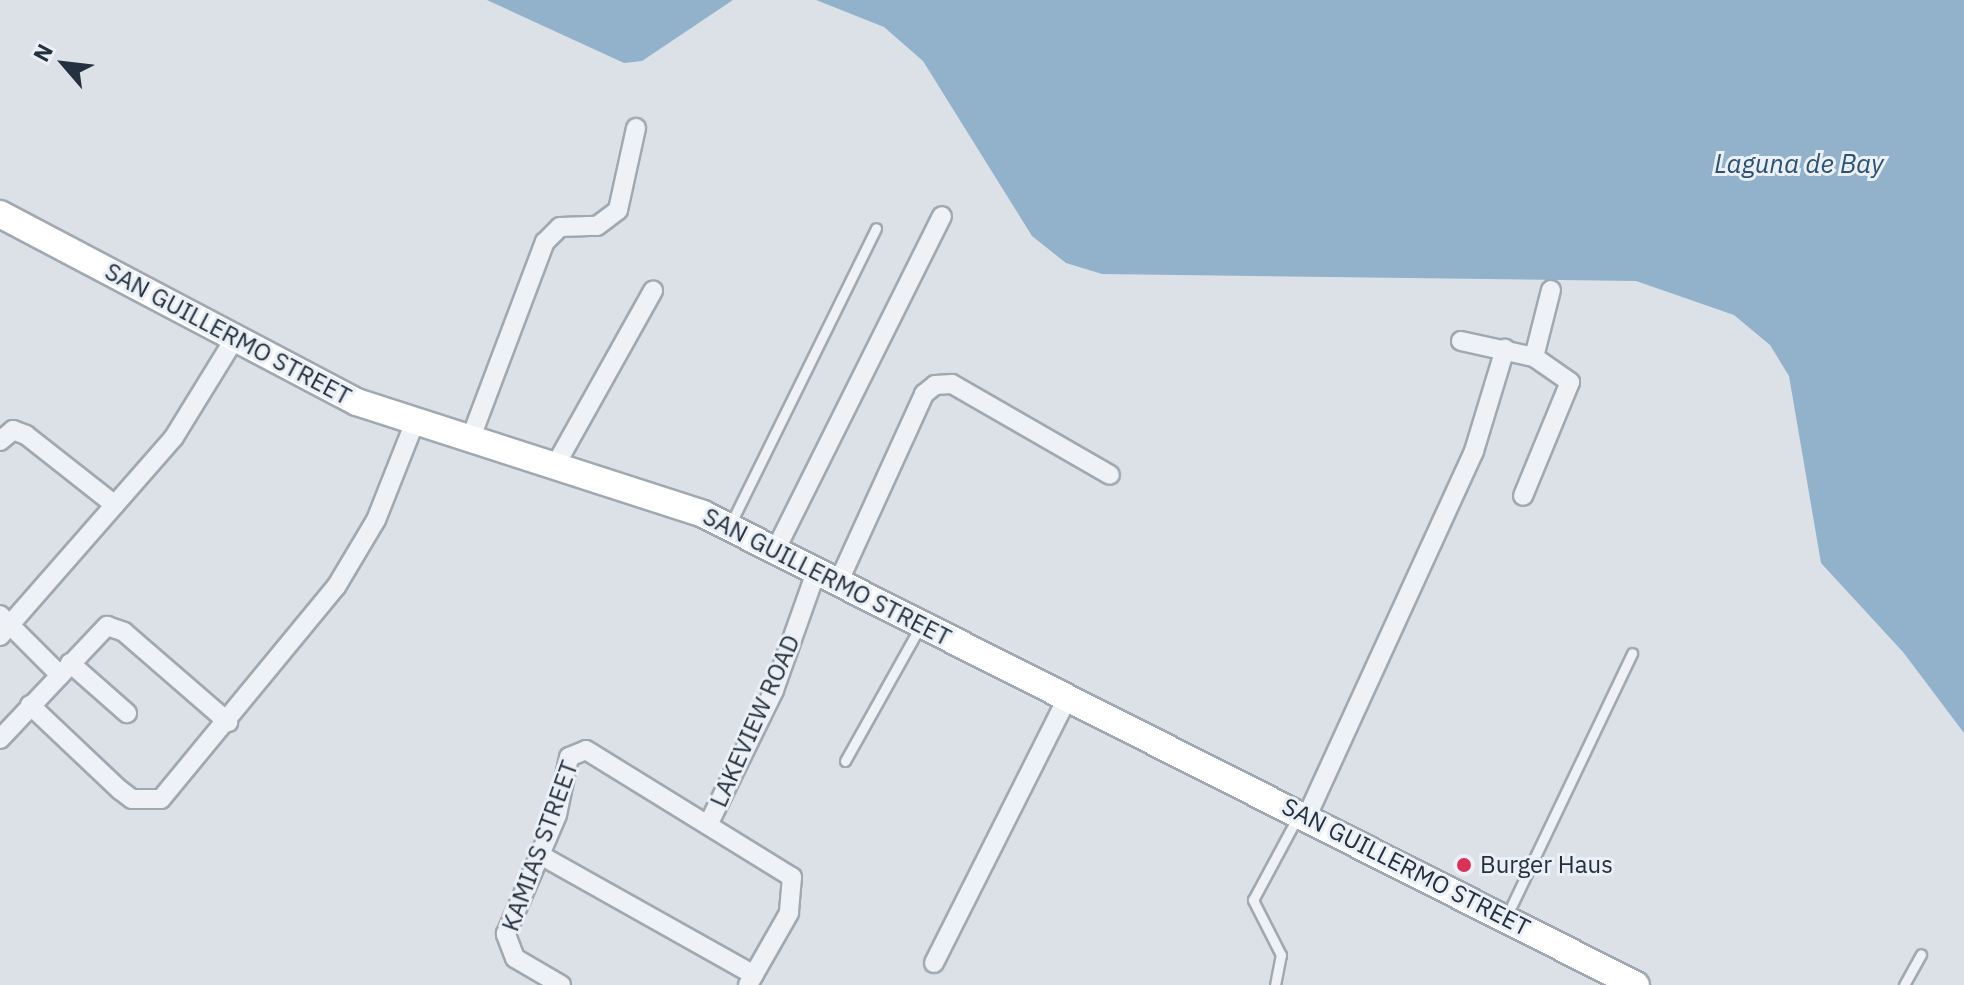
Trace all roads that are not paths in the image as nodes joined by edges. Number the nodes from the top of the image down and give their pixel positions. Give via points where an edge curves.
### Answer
1 (636, 128) dead end
2 (0, 214) edge
3 (942, 216) dead end
4 (876, 228) dead end
5 (1551, 290) dead end
6 (653, 291) dead end
7 (234, 340) junction
8 (1461, 341) dead end
9 (1505, 349) junction
10 (1534, 357) junction
11 (414, 424) junction
12 (470, 440) junction
13 (0, 441) edge
14 (555, 466) junction
15 (1110, 475) dead end
16 (1523, 496) dead end
17 (115, 505) junction
18 (729, 527) junction
19 (775, 551) junction
20 (827, 578) junction
21 (922, 624) junction
22 (3, 625) edge
23 (1632, 653) dead end
24 (65, 669) junction
25 (1068, 696) junction
26 (30, 705) junction
27 (127, 713) dead end
28 (228, 722) junction
29 (0, 739) edge
30 (845, 761) dead end
31 (1304, 814) junction
32 (708, 825) junction
33 (542, 856) junction
34 (1512, 905) dead end
35 (1921, 954) dead end
36 (934, 963) dead end
37 (751, 980) edge
38 (561, 985) edge
39 (1275, 985) edge
40 (1636, 985) edge
41 (1904, 985) edge

1 - 12 street via 618,210 597,226 560,227 545,242
2 - 7 main road, SAN GUILLERMO STREET
3 - 19 street
4 - 18 lane
5 - 10 street
6 - 14 street
7 - 11 main road, SAN GUILLERMO STREET
7 - 17 street via 174,437
8 - 9 street
9 - 10 street
9 - 31 street via 1463,477
10 - 16 street via 1570,382
11 - 12 main road, SAN GUILLERMO STREET
11 - 28 street via 359,552
12 - 14 main road, SAN GUILLERMO STREET
13 - 17 street via 13,430 26,435
14 - 18 main road, SAN GUILLERMO STREET
15 - 20 street, LAKEVIEW ROAD via 952,384 935,385 924,394
17 - 22 street
18 - 19 main road, SAN GUILLERMO STREET
19 - 20 main road, SAN GUILLERMO STREET
20 - 21 main road, SAN GUILLERMO STREET
20 - 32 street, LAKEVIEW ROAD
21 - 25 main road, SAN GUILLERMO STREET
21 - 30 lane
22 - 24 street
23 - 34 lane
24 - 26 street
24 - 27 street
24 - 28 street via 113,626
25 - 31 main road, SAN GUILLERMO STREET
25 - 36 street
26 - 28 street via 120,790 148,801 172,791
26 - 29 street
31 - 39 lane via 1253,900 1281,955
31 - 40 main road, SAN GUILLERMO STREET
32 - 33 street, KAMIAS STREET via 595,753 576,750
32 - 37 street via 782,867 795,887 789,913
33 - 37 street
33 - 38 street, KAMIAS STREET via 505,943 515,958
35 - 41 lane

